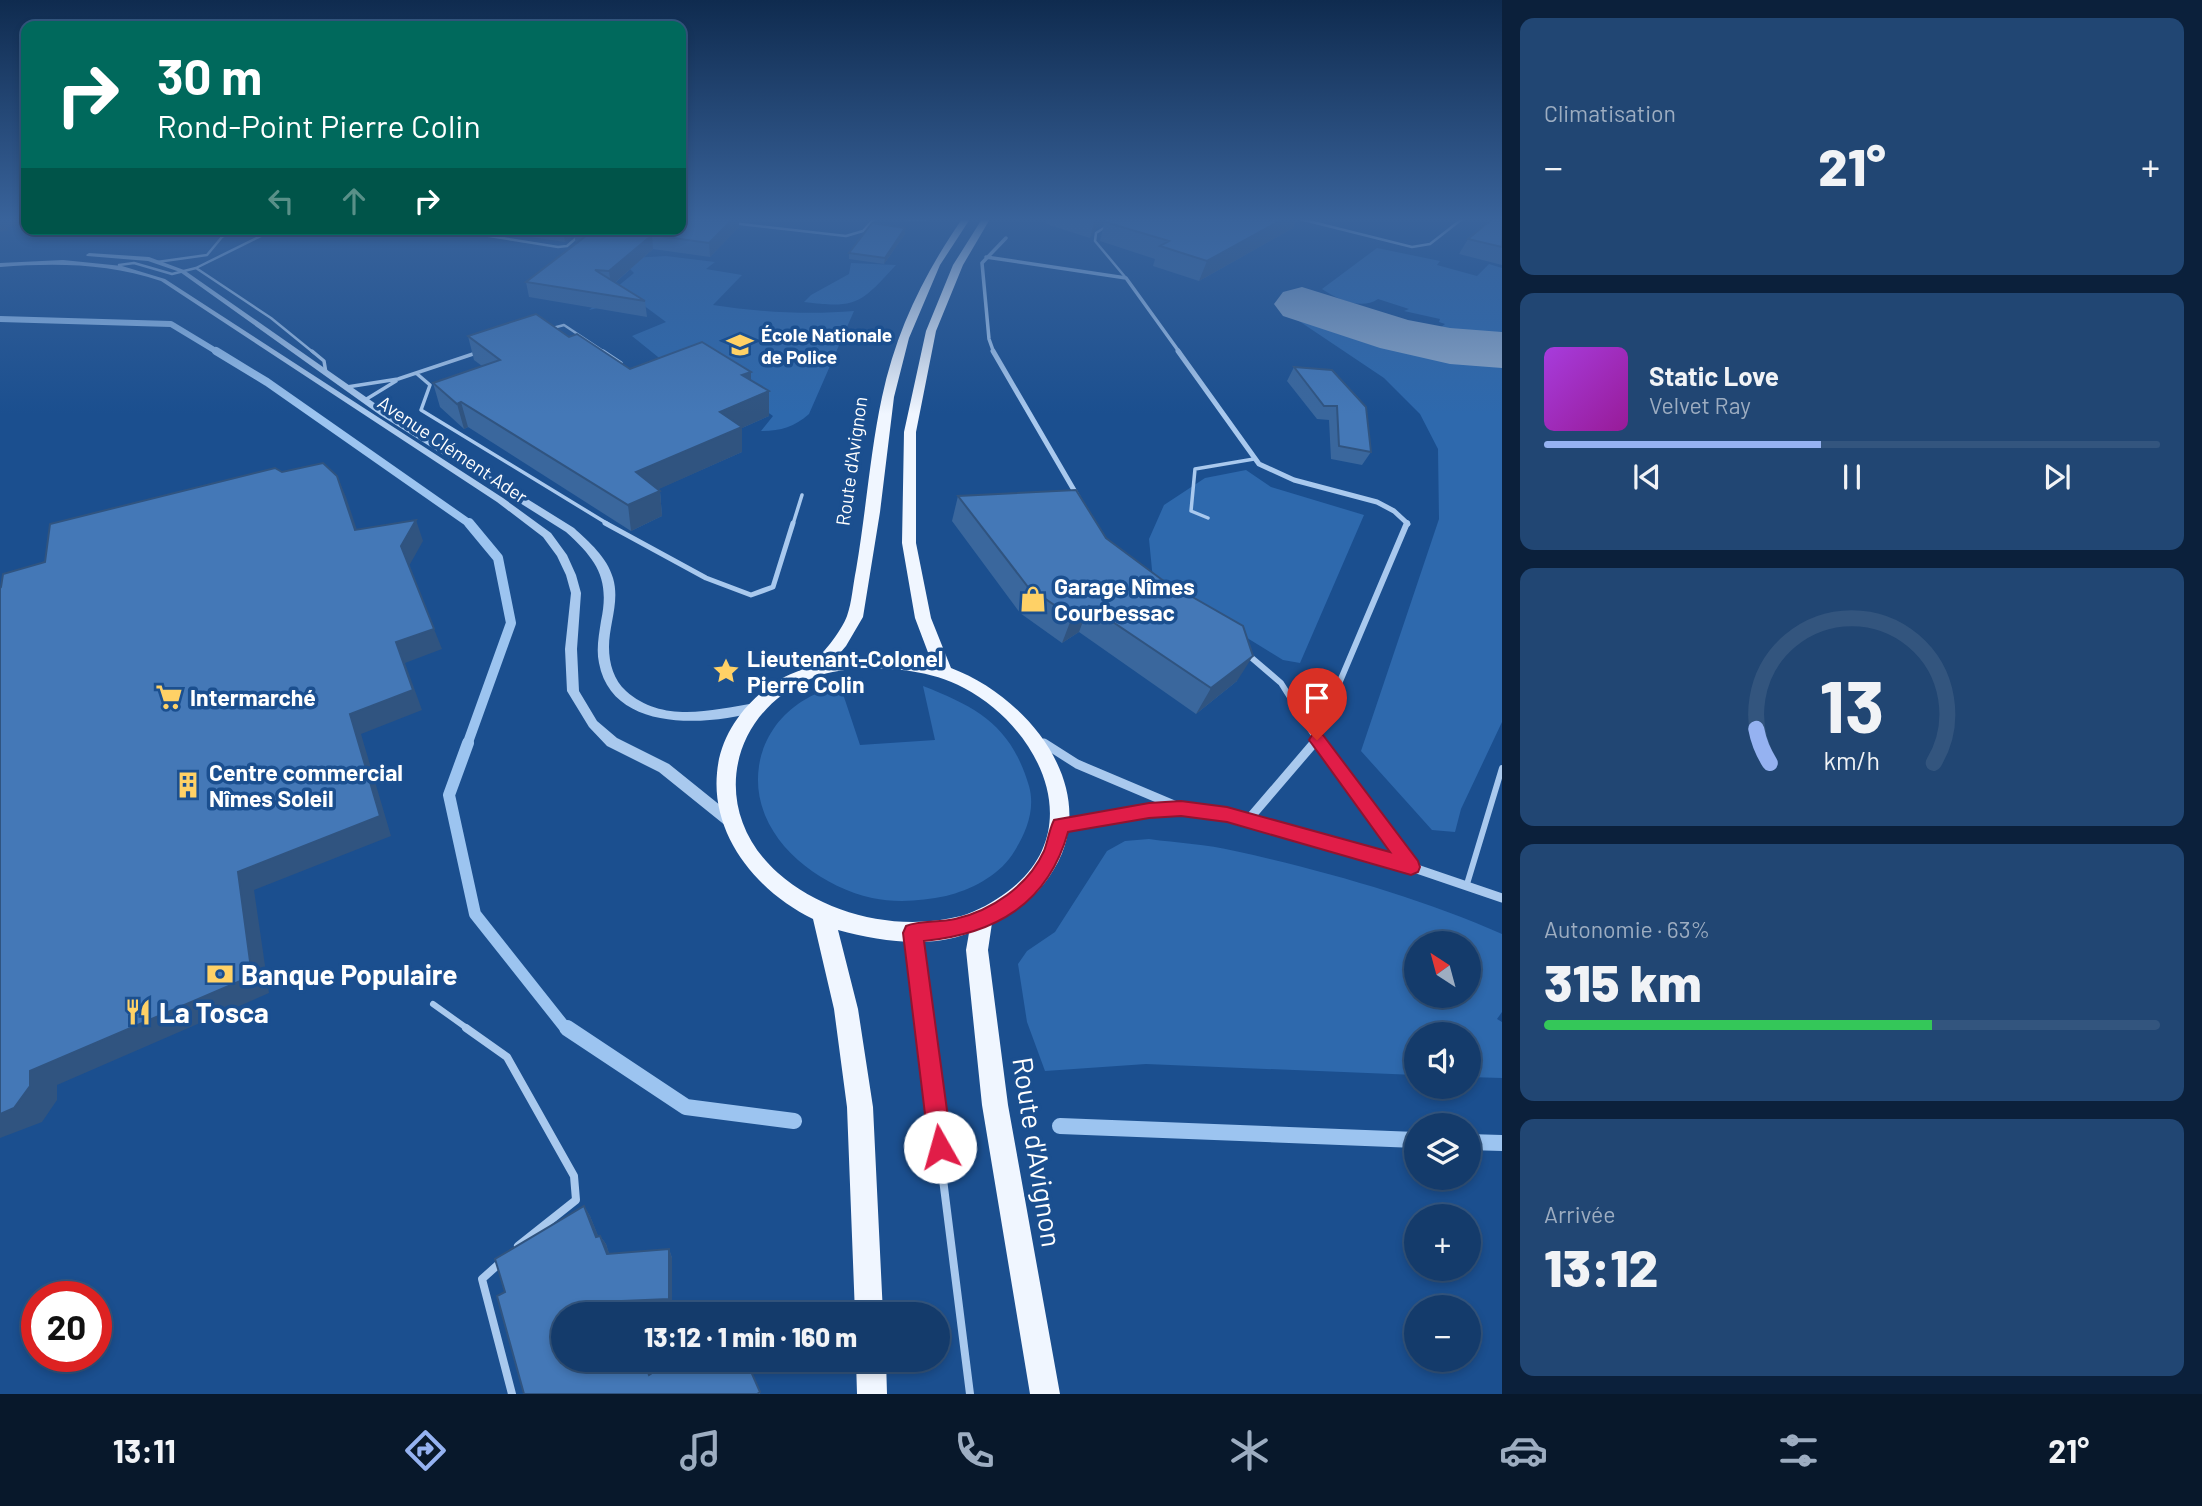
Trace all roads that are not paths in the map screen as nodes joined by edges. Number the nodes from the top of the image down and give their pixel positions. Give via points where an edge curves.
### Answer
1 (169, 284) edge
2 (200, 284) edge
3 (220, 284) edge
4 (927, 284) edge
5 (950, 284) edge
6 (983, 284) edge
7 (1130, 284) edge
8 (540, 332) edge
9 (481, 351) edge
10 (621, 363) edge
11 (326, 373) junction
12 (416, 373) junction
13 (398, 379) junction
14 (347, 387) junction
15 (365, 400) junction
16 (1254, 458) junction
17 (802, 495) dead end
18 (1082, 502) edge
19 (1209, 518) dead end
20 (1234, 645) edge
21 (814, 671) junction
22 (944, 673) junction
23 (755, 708) junction
24 (1037, 740) junction
25 (1317, 740) junction
26 (1502, 768) edge
27 (1501, 779) edge
28 (1181, 808) junction
29 (1248, 820) junction
30 (733, 823) junction
31 (1060, 825) junction
32 (1411, 867) junction
33 (1467, 884) junction
34 (1502, 898) edge
35 (823, 914) junction
36 (982, 920) junction
37 (913, 933) junction
38 (433, 1004) dead end
39 (868, 1302) edge
40 (871, 1372) edge
41 (512, 1394) edge
42 (872, 1394) edge
43 (970, 1394) edge
44 (1045, 1394) edge

1 - 30 street, Avenue Clément Ader via 547,535 562,555 576,593 573,691 593,724 612,742 664,768
2 - 11 street, Avenue Clément Ader
3 - 11 lane via 324,361
4 - 21 main road, Route d'Avignon via 904,338 888,397 855,617
5 - 22 main road via 932,331 910,432 909,543 923,618
6 - 18 street via 995,356
7 - 16 street
8 - 10 lane via 564,325
9 - 12 lane
11 - 14 street, Avenue Clément Ader
12 - 13 lane
12 - 17 lane via 430,385 421,410 429,416 618,531 749,596 773,587
13 - 14 lane
13 - 15 lane
14 - 15 street, Avenue Clément Ader
15 - 23 street, Avenue Clément Ader via 570,530 596,554 609,585 603,649 605,671 614,689 656,712 685,717
16 - 19 lane via 1195,469 1191,511
16 - 25 street via 1277,474 1388,507 1408,526
20 - 25 street via 1279,677
21 - 22 main road via 856,662 900,662
21 - 23 main road via 782,686
22 - 24 main road via 996,699
23 - 30 main road via 737,733 727,760 725,791
24 - 28 street via 1077,764
24 - 31 main road via 1052,766 1060,795
25 - 29 street
25 - 32 street
26 - 27 lane
27 - 33 lane
28 - 29 street
28 - 31 street
29 - 32 street
30 - 35 main road via 751,858 782,889
31 - 36 main road via 1052,854 1037,880 1013,903
32 - 33 street
33 - 34 street
35 - 37 main road via 872,930
35 - 39 main road via 846,1009 860,1107
36 - 37 main road via 954,929
36 - 44 main road, Route d'Avignon via 977,950 995,1105
37 - 43 lane
38 - 41 lane via 507,1056 574,1176 576,1200 482,1279
40 - 42 main road

